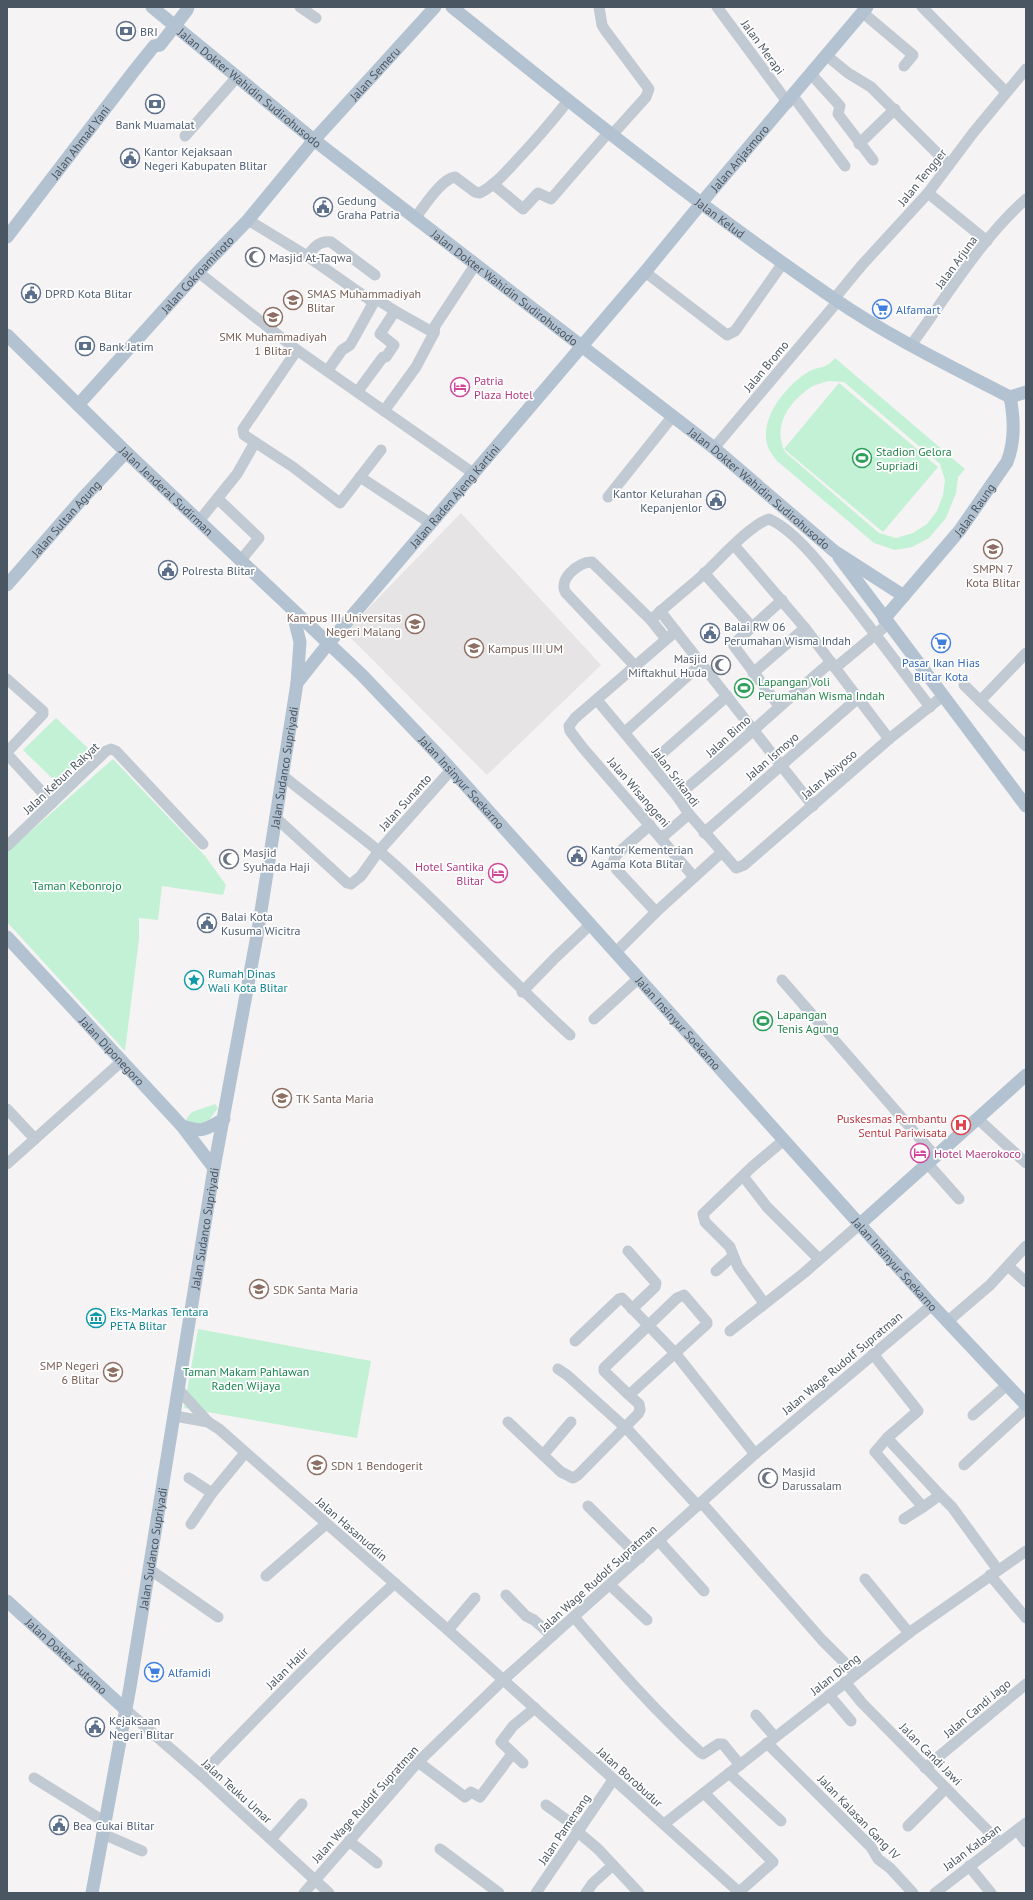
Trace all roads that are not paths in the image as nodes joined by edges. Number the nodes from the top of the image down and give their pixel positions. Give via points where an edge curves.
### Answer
1 (152, 7) edge
2 (180, 7) edge
3 (188, 7) edge
4 (300, 7) edge
5 (435, 7) edge
6 (452, 7) edge
7 (599, 7) edge
8 (717, 7) edge
9 (922, 7) edge
10 (861, 10) edge
11 (316, 18) dead end
12 (172, 23) junction
13 (826, 55) junction
14 (904, 66) dead end
15 (1026, 69) edge
16 (811, 74) junction
17 (237, 77) junction
18 (1006, 92) junction
19 (790, 99) junction
20 (568, 101) junction
21 (894, 109) junction
22 (610, 134) junction
23 (185, 136) dead end
24 (314, 140) junction
25 (859, 144) junction
26 (873, 160) dead end
27 (950, 165) junction
28 (845, 166) dead end
29 (493, 184) junction
30 (928, 193) junction
31 (1026, 199) edge
32 (702, 203) junction
33 (415, 218) junction
34 (248, 220) junction
35 (7, 237) edge
36 (987, 241) junction
37 (307, 256) junction
38 (784, 263) junction
39 (475, 264) junction
40 (198, 272) junction
41 (645, 272) junction
42 (375, 275) dead end
43 (375, 300) junction
44 (836, 300) junction
45 (395, 310) junction
46 (434, 333) junction
47 (7, 335) edge
48 (912, 345) junction
49 (581, 347) junction
50 (297, 350) junction
51 (328, 370) junction
52 (358, 391) junction
53 (1018, 394) edge
54 (78, 405) junction
55 (384, 410) junction
56 (672, 416) junction
57 (254, 444) junction
58 (714, 448) junction
59 (381, 450) dead end
60 (126, 452) junction
61 (473, 473) junction
62 (360, 477) junction
63 (608, 496) dead end
64 (218, 499) junction
65 (199, 521) junction
66 (430, 523) junction
67 (734, 545) junction
68 (834, 551) junction
69 (241, 560) junction
70 (704, 573) junction
71 (9, 583) edge
72 (904, 596) junction
73 (782, 600) junction
74 (291, 608) junction
75 (660, 611) junction
76 (651, 620) junction
77 (886, 623) junction
78 (752, 627) junction
79 (804, 628) junction
80 (676, 631) junction
81 (875, 634) junction
82 (666, 639) junction
83 (328, 644) junction
84 (1026, 653) edge
85 (701, 664) junction
86 (833, 665) junction
87 (636, 666) junction
88 (754, 673) junction
89 (7, 679) edge
90 (297, 683) junction
91 (964, 685) dead end
92 (727, 696) junction
93 (941, 697) junction
94 (857, 699) junction
95 (597, 700) junction
96 (980, 702) junction
97 (779, 706) junction
98 (930, 707) junction
99 (753, 731) junction
100 (625, 732) junction
101 (889, 739) junction
102 (1026, 746) edge
103 (7, 753) edge
104 (651, 763) junction
105 (781, 766) junction
106 (451, 770) junction
107 (282, 776) junction
108 (677, 796) junction
109 (52, 803) junction
110 (1025, 803) edge
111 (813, 806) junction
112 (689, 814) junction
113 (274, 823) junction
114 (650, 825) junction
115 (704, 833) junction
116 (661, 838) junction
117 (203, 844) dead end
118 (7, 846) edge
119 (378, 852) junction
120 (721, 853) junction
121 (736, 868) joint
122 (694, 877) junction
123 (656, 912) junction
124 (591, 924) junction
125 (7, 937) edge
126 (616, 952) junction
127 (639, 978) junction
128 (782, 980) dead end
129 (522, 992) junction
130 (594, 1019) dead end
131 (570, 1036) dead end
132 (122, 1061) junction
133 (1026, 1075) edge
134 (7, 1109) edge
135 (224, 1119) junction
136 (978, 1119) junction
137 (182, 1126) junction
138 (35, 1139) junction
139 (784, 1140) junction
140 (932, 1160) junction
141 (9, 1161) edge
142 (1026, 1163) edge
143 (214, 1168) junction
144 (743, 1176) junction
145 (958, 1199) dead end
146 (860, 1224) junction
147 (1026, 1246) edge
148 (628, 1251) dead end
149 (733, 1256) junction
150 (819, 1259) junction
151 (1008, 1266) junction
152 (716, 1271) dead end
153 (1026, 1282) edge
154 (764, 1303) junction
155 (932, 1305) junction
156 (632, 1308) junction
157 (948, 1321) junction
158 (648, 1324) junction
159 (730, 1331) dead end
160 (575, 1341) dead end
161 (675, 1353) junction
162 (873, 1354) junction
163 (558, 1369) dead end
164 (1007, 1385) junction
165 (179, 1390) junction
166 (629, 1395) junction
167 (1025, 1402) edge
168 (974, 1414) dead end
169 (175, 1416) junction
170 (208, 1422) junction
171 (508, 1422) dead end
172 (571, 1422) dead end
173 (630, 1431) junction
174 (887, 1438) junction
175 (245, 1453) junction
176 (755, 1454) junction
177 (543, 1455) junction
178 (964, 1465) dead end
179 (189, 1478) dead end
180 (212, 1493) junction
181 (940, 1495) junction
182 (700, 1505) junction
183 (588, 1506) dead end
184 (923, 1507) junction
185 (904, 1518) dead end
186 (191, 1524) dead end
187 (326, 1524) junction
188 (659, 1541) junction
189 (1024, 1556) edge
190 (640, 1558) junction
191 (149, 1568) junction
192 (994, 1572) junction
193 (266, 1576) dead end
194 (865, 1579) dead end
195 (395, 1584) junction
196 (610, 1585) junction
197 (704, 1590) dead end
198 (506, 1595) dead end
199 (475, 1598) dead end
200 (7, 1602) edge
201 (218, 1617) dead end
202 (574, 1618) junction
203 (1026, 1618) edge
204 (647, 1620) dead end
205 (448, 1630) junction
206 (909, 1633) junction
207 (552, 1636) junction
208 (856, 1674) junction
209 (503, 1680) junction
210 (845, 1682) junction
211 (1026, 1684) edge
212 (829, 1695) junction
213 (535, 1708) junction
214 (126, 1710) junction
215 (756, 1715) dead end
216 (851, 1720) dead end
217 (771, 1740) junction
218 (512, 1754) junction
219 (418, 1762) junction
220 (523, 1763) dead end
221 (740, 1765) junction
222 (926, 1768) junction
223 (729, 1773) junction
224 (201, 1775) junction
225 (34, 1778) dead end
226 (613, 1780) junction
227 (946, 1788) junction
228 (704, 1793) junction
229 (302, 1804) dead end
230 (546, 1805) dead end
231 (781, 1821) dead end
232 (1026, 1823) edge
233 (664, 1824) junction
234 (908, 1826) dead end
235 (104, 1828) junction
236 (1017, 1830) junction
237 (578, 1831) junction
238 (271, 1839) junction
239 (349, 1841) junction
240 (1026, 1842) edge
241 (1000, 1843) junction
242 (440, 1849) dead end
243 (142, 1850) dead end
244 (377, 1863) dead end
245 (613, 1866) junction
246 (969, 1866) junction
247 (315, 1879) junction
248 (92, 1893) edge
249 (304, 1893) edge
250 (329, 1893) edge
251 (499, 1893) edge
252 (536, 1893) edge
253 (586, 1893) edge
254 (639, 1893) edge
255 (740, 1893) edge
256 (913, 1893) edge
257 (935, 1893) edge
258 (991, 1893) edge

1 - 12 main road, Jalan Dokter Wahidin Sudirohusodo
2 - 12 main road
3 - 12 main road
4 - 11 street
5 - 24 main road, Jalan Semeru
6 - 20 main road, Jalan Kelud
7 - 22 street via 602,25 649,89 646,97
8 - 19 street, Jalan Merapi
9 - 18 street
10 - 13 main road, Jalan Anjasmoro
10 - 14 street via 913,55
12 - 17 main road, Jalan Dokter Wahidin Sudirohusodo
12 - 35 main road, Jalan Ahmad Yani via 160,45 154,46
13 - 16 main road, Jalan Anjasmoro
13 - 21 street via 848,73 865,82
15 - 18 street, Jalan Tengger
16 - 19 main road, Jalan Anjasmoro
16 - 25 street via 840,106 838,114
17 - 23 street
17 - 24 main road, Jalan Dokter Wahidin Sudirohusodo
18 - 27 street, Jalan Tengger
19 - 28 street, Jalan Merapi
19 - 32 main road, Jalan Anjasmoro
20 - 22 main road, Jalan Kelud
20 - 29 street via 537,139
21 - 25 street
21 - 27 street
22 - 29 street via 551,200 538,193 523,209
22 - 32 main road, Jalan Kelud
24 - 33 main road, Jalan Dokter Wahidin Sudirohusodo
24 - 34 main road, Jalan Cokroaminoto
25 - 26 street
27 - 30 street, Jalan Tengger
29 - 33 street via 479,193 455,177 450,178
30 - 36 street
30 - 44 street, Jalan Tengger via 862,265
31 - 36 street, Jalan Arjuna
32 - 38 main road, Jalan Kelud
32 - 41 main road, Jalan Anjasmoro
33 - 39 main road, Jalan Dokter Wahidin Sudirohusodo
34 - 37 street
34 - 40 main road, Jalan Cokroaminoto
36 - 48 street, Jalan Arjuna
37 - 42 street via 318,244 331,242
37 - 43 street via 370,300
38 - 41 street via 735,331 726,335
38 - 44 main road, Jalan Kelud
39 - 46 street via 435,326
39 - 49 main road, Jalan Dokter Wahidin Sudirohusodo
40 - 50 street
40 - 54 main road, Jalan Cokroaminoto
41 - 49 main road, Jalan Anjasmoro
43 - 45 street
43 - 51 street via 350,345 342,350
44 - 48 main road, Jalan Kelud
44 - 58 street, Jalan Bromo
45 - 46 street
45 - 52 street via 380,334 394,345
46 - 55 street via 416,367
47 - 54 main road, Jalan Jenderal Sudirman
48 - 53 main road, Jalan Kelud
49 - 56 main road, Jalan Dokter Wahidin Sudirohusodo
49 - 61 main road, Jalan Raden Ajeng Kartini
50 - 51 street
50 - 57 street via 243,429 244,435
51 - 52 street
52 - 55 street
53 - 72 main road, Jalan Raung via 1012,410 1013,431 1007,462 960,530
54 - 60 main road, Jalan Jenderal Sudirman
55 - 61 street
56 - 58 main road, Jalan Dokter Wahidin Sudirohusodo
56 - 63 street
57 - 62 street via 293,467 337,502 342,502
57 - 64 street via 237,474
58 - 68 main road, Jalan Dokter Wahidin Sudirohusodo
59 - 62 street
60 - 65 main road, Jalan Jenderal Sudirman
60 - 71 main road, Jalan Sultan Agung
61 - 66 main road, Jalan Raden Ajeng Kartini
62 - 66 street
64 - 65 street
64 - 69 street via 259,538
65 - 69 main road, Jalan Jenderal Sudirman
66 - 83 main road, Jalan Raden Ajeng Kartini
67 - 70 street
67 - 73 street
67 - 81 street via 761,522 774,520 809,553
68 - 72 main road, Jalan Dokter Wahidin Sudirohusodo
68 - 77 main road, Jalan Dokter Wahidin Sudirohusodo
69 - 74 main road, Jalan Jenderal Sudirman
70 - 75 street
70 - 78 street
72 - 77 main road, Jalan Raung
73 - 78 street
73 - 79 street
74 - 83 main road, Jalan Jenderal Sudirman
74 - 90 main road via 300,642
75 - 76 street
75 - 80 street
76 - 82 street
76 - 87 street via 592,562 584,563 563,583 566,593
77 - 81 street, Jalan Bimo
77 - 93 main road, Jalan Dokter Wahidin Sudirohusodo
78 - 88 street via 734,646
79 - 86 street
79 - 88 street
80 - 82 street
80 - 85 street
81 - 86 street, Jalan Bimo
81 - 98 street
82 - 87 street
83 - 90 main road, Jalan Sudanco Supriyadi
83 - 106 main road, Jalan Insinyur Soekarno via 362,675
84 - 96 street
85 - 92 street
85 - 100 street
86 - 94 street
86 - 97 street, Jalan Bimo
87 - 95 street
88 - 97 street
89 - 103 street via 44,714
90 - 107 main road, Jalan Sudanco Supriyadi
91 - 96 street
92 - 99 street
92 - 104 street
93 - 98 street, Jalan Abiyoso
93 - 110 main road, Jalan Dokter Wahidin Sudirohusodo
94 - 101 street
94 - 105 street, Jalan Ismoyo
95 - 100 street, Jalan Srikandi
95 - 114 street, Jalan Wisanggeni via 570,722 570,731
96 - 102 street
97 - 99 street, Jalan Bimo
98 - 101 street, Jalan Abiyoso
99 - 105 street
99 - 108 street, Jalan Bimo
100 - 104 street, Jalan Srikandi
101 - 111 street, Jalan Abiyoso
103 - 109 street
104 - 108 street, Jalan Srikandi
105 - 111 street
105 - 115 street, Jalan Ismoyo
106 - 119 street, Jalan Sunanto
106 - 124 main road, Jalan Insinyur Soekarno
107 - 113 main road, Jalan Sudanco Supriyadi
107 - 119 street
108 - 112 street, Jalan Srikandi
109 - 117 street, Jalan Kebun Rakyat via 111,749 116,751
109 - 118 street, Jalan Kebun Rakyat
111 - 121 street, Jalan Abiyoso via 744,866
112 - 115 street, Jalan Srikandi
112 - 116 street
113 - 119 street, Jalan Sunanto via 347,883 351,884 356,880
113 - 135 main road, Jalan Sudanco Supriyadi
114 - 116 street, Jalan Wisanggeni
114 - 123 street via 618,853 614,862 617,870
115 - 120 street, Jalan Srikandi
116 - 122 street, Jalan Wisanggeni
119 - 129 street via 444,912
120 - 121 street, Jalan Srikandi
120 - 122 street
122 - 123 street
123 - 126 street
124 - 126 main road, Jalan Insinyur Soekarno
124 - 129 street
125 - 132 main road, Jalan Diponegoro
126 - 127 main road, Jalan Insinyur Soekarno
127 - 130 street
127 - 139 main road, Jalan Insinyur Soekarno
128 - 140 street
129 - 131 street
132 - 137 main road, Jalan Diponegoro
132 - 138 street
133 - 136 main road
134 - 138 street
135 - 137 main road via 198,1131
135 - 143 main road, Jalan Sudanco Supriyadi
136 - 140 main road
136 - 142 street
137 - 143 main road, Jalan Diponegoro
138 - 141 street
139 - 144 street
139 - 146 main road, Jalan Insinyur Soekarno
140 - 145 street
140 - 146 main road
143 - 165 main road, Jalan Sudanco Supriyadi
144 - 149 street via 703,1214 705,1222 727,1243
144 - 150 street via 771,1212
146 - 150 street
146 - 155 main road, Jalan Insinyur Soekarno
147 - 151 street
148 - 156 street via 656,1283
149 - 152 street
149 - 154 street via 742,1274
150 - 154 street
151 - 153 street
151 - 157 street
154 - 159 street
155 - 157 main road, Jalan Insinyur Soekarno
155 - 162 street, Jalan Wage Rudolf Supratman
156 - 158 street
156 - 160 street via 623,1299 619,1299
157 - 164 main road, Jalan Insinyur Soekarno
158 - 161 street
158 - 161 street via 677,1298 685,1296 707,1323
158 - 166 street via 603,1369
161 - 166 street
161 - 176 street
162 - 174 street via 918,1412
162 - 176 street, Jalan Wage Rudolf Supratman
163 - 173 street
164 - 167 main road, Jalan Insinyur Soekarno
164 - 168 street
165 - 169 main road, Jalan Sudanco Supriyadi
165 - 170 street
166 - 173 street via 639,1404 640,1410
167 - 178 street
169 - 170 street, Jalan Hasanuddin
169 - 191 main road, Jalan Sudanco Supriyadi
170 - 175 street, Jalan Hasanuddin
171 - 177 street
172 - 177 street
173 - 177 street via 573,1478 561,1472
173 - 182 street
174 - 181 street
174 - 184 street via 874,1452
175 - 180 street
175 - 187 street, Jalan Hasanuddin
176 - 182 street, Jalan Wage Rudolf Supratman
179 - 180 street
180 - 186 street
181 - 184 street
181 - 192 street
182 - 188 street, Jalan Wage Rudolf Supratman
182 - 208 street
183 - 190 street
184 - 185 street
187 - 193 street
187 - 195 street, Jalan Hasanuddin
188 - 190 street, Jalan Wage Rudolf Supratman
188 - 197 street
189 - 192 street, Jalan Dieng
190 - 196 street, Jalan Wage Rudolf Supratman
191 - 201 street
191 - 214 main road, Jalan Sudanco Supriyadi
192 - 203 street
192 - 206 street, Jalan Dieng
194 - 206 street
195 - 205 street, Jalan Hasanuddin
195 - 224 street, Jalan Halir via 352,1622
196 - 202 street, Jalan Wage Rudolf Supratman
196 - 204 street
198 - 207 street via 526,1616
199 - 205 street
200 - 214 main road, Jalan Dokter Sutomo
202 - 207 street, Jalan Wage Rudolf Supratman
202 - 221 street via 670,1724 700,1752 703,1754 718,1744 723,1744
205 - 209 street, Jalan Hasanuddin
206 - 208 street, Jalan Dieng
207 - 209 street, Jalan Wage Rudolf Supratman
208 - 210 street, Jalan Dieng
209 - 213 street, Jalan Borobudur
209 - 219 street, Jalan Wage Rudolf Supratman
210 - 212 street, Jalan Dieng
210 - 222 street, Jalan Candi Jawi via 862,1703
211 - 222 street, Jalan Candi Jago
212 - 216 street
212 - 217 street, Jalan Dieng
213 - 218 street via 516,1723 501,1742
213 - 226 street, Jalan Borobudur
214 - 224 street, Jalan Teuku Umar
214 - 235 main road, Jalan Sudanco Supriyadi
215 - 217 street, Jalan Kalasan Gang IV
217 - 221 street, Jalan Dieng
217 - 256 street, Jalan Kalasan Gang IV via 871,1847 878,1859
218 - 219 street via 480,1797 471,1792 464,1797
218 - 220 street
219 - 239 street, Jalan Wage Rudolf Supratman
221 - 223 street, Jalan Dieng
222 - 227 street, Jalan Candi Jawi
223 - 228 street, Jalan Dieng
223 - 231 street
224 - 238 street, Jalan Teuku Umar
225 - 235 street
226 - 233 street, Jalan Borobudur
226 - 237 street, Jalan Pamenang
227 - 234 street
227 - 241 street, Jalan Candi Jawi
228 - 233 street, Jalan Dieng
228 - 255 street via 773,1862
229 - 238 street
230 - 237 street
232 - 236 street, Jalan Kalasan
233 - 255 street, Jalan Borobudur
235 - 243 street
235 - 248 main road, Jalan Sudanco Supriyadi
236 - 240 street
236 - 241 street, Jalan Kalasan
237 - 245 street
237 - 252 street, Jalan Pamenang
238 - 247 street, Jalan Teuku Umar
239 - 244 street
239 - 247 street, Jalan Wage Rudolf Supratman
241 - 246 street, Jalan Kalasan
242 - 251 street
245 - 253 street via 593,1883
245 - 254 street
246 - 257 street, Jalan Kalasan
246 - 258 street
247 - 249 street, Jalan Wage Rudolf Supratman
247 - 250 street, Jalan Teuku Umar

